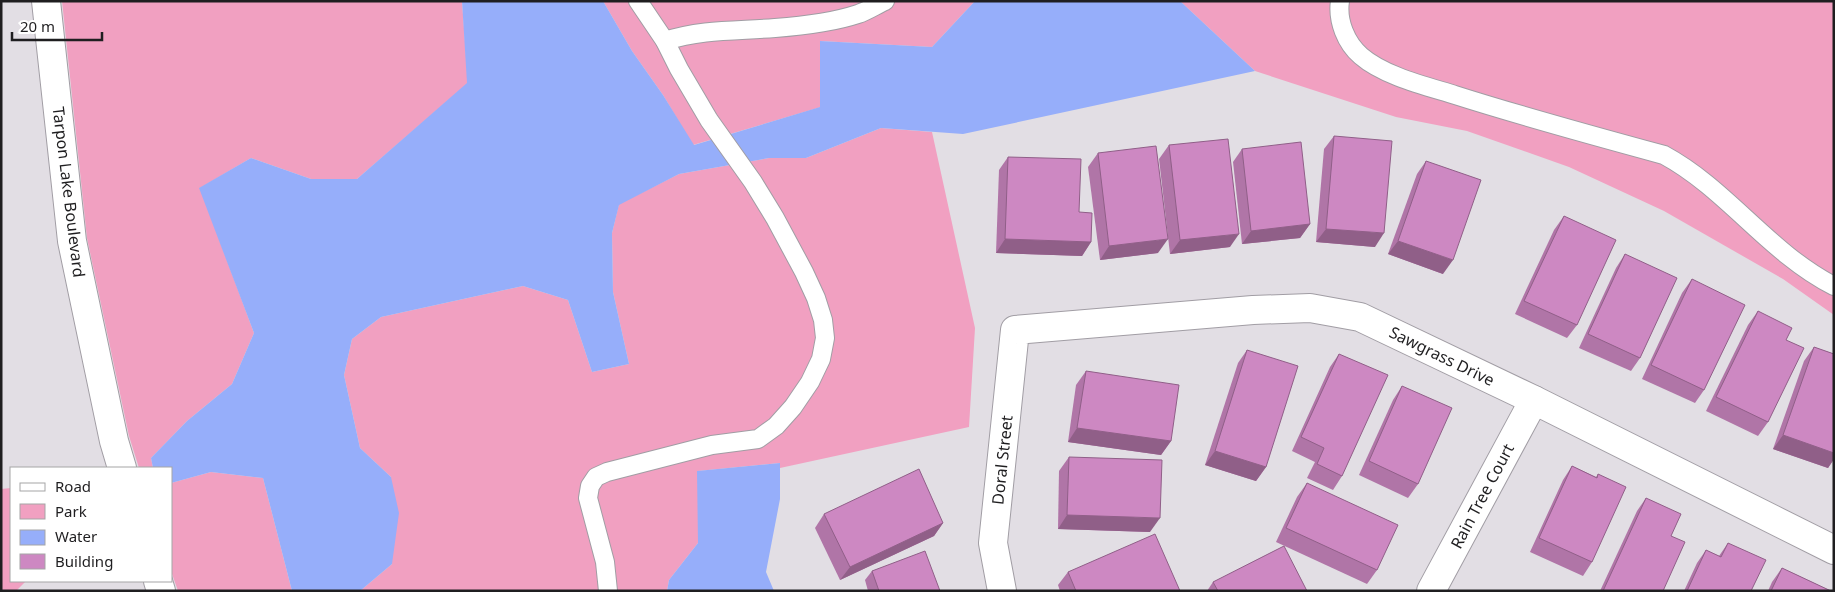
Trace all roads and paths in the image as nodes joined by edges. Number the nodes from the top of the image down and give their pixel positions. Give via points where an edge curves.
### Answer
1 (46, 1) edge
2 (638, 1) edge
3 (886, 1) edge
4 (1340, 1) edge
5 (665, 41) junction
6 (1834, 286) edge
7 (1015, 330) joint
8 (1534, 400) junction
9 (122, 467) edge
10 (1834, 550) edge
11 (608, 591) edge
12 (1002, 591) edge
13 (1431, 591) edge

1 - 9 street, Tarpon Lake Boulevard via 72,241
2 - 5 lane
3 - 5 lane via 858,14 818,23 687,34
4 - 6 lane via 1347,40 1361,56 1405,80 1664,155 1703,181 1797,264
5 - 11 lane via 709,120 752,182 804,272 816,298 826,338 810,382 776,426 758,439 712,445 596,477 588,498 605,562
7 - 8 street, Sawgrass Drive via 1310,308 1360,317
7 - 12 street, Doral Street via 993,543
8 - 10 street, Sawgrass Drive
8 - 13 street, Rain Tree Court

